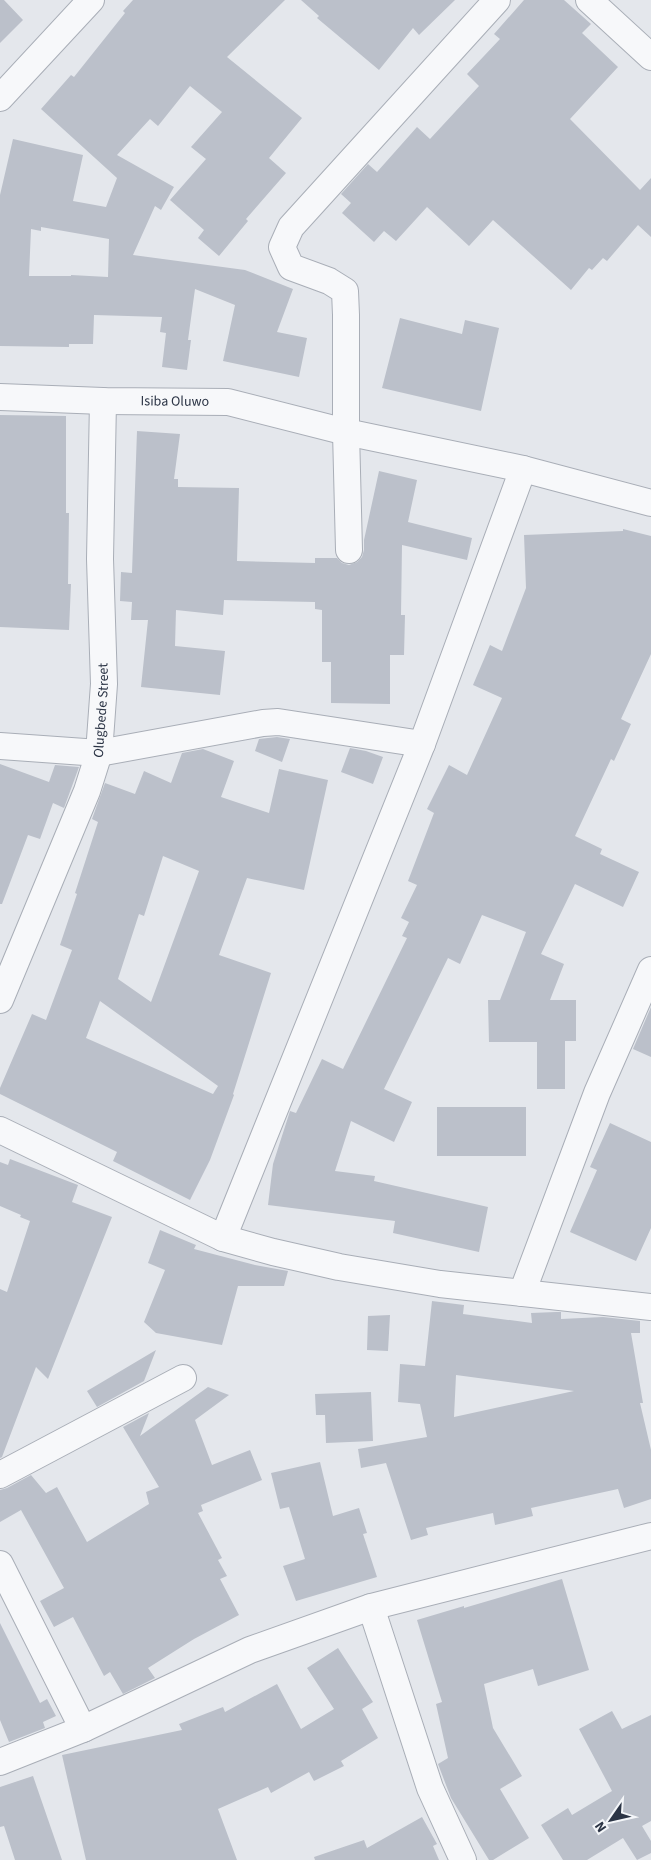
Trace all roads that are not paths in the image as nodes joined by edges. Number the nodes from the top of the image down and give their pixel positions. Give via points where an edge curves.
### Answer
1 (91, 0) edge
2 (497, 0) edge
3 (589, 0) edge
4 (651, 57) edge
5 (0, 98) edge
6 (0, 397) edge
7 (103, 401) junction
8 (346, 432) junction
9 (523, 469) junction
10 (651, 503) edge
11 (349, 550) dead end
12 (422, 744) junction
13 (0, 746) edge
14 (99, 753) junction
15 (651, 970) edge
16 (0, 1000) edge
17 (0, 1130) edge
18 (223, 1238) junction
19 (522, 1293) junction
20 (651, 1307) edge
21 (183, 1378) dead end
22 (0, 1475) edge
23 (651, 1536) edge
24 (0, 1564) edge
25 (372, 1607) junction
26 (83, 1729) junction
27 (0, 1762) edge
28 (463, 1860) edge

1 - 5 street
2 - 8 street via 291,227 282,248 291,267 329,281 344,291
3 - 4 street
6 - 7 street, Isiba Oluwo
7 - 8 street, Isiba Oluwo via 228,402
7 - 14 street, Olugbede Street via 100,559 104,684
8 - 9 street, Isiba Oluwo
8 - 11 street
9 - 10 street, Isiba Oluwo
9 - 12 street
12 - 14 street via 278,722
12 - 18 street
13 - 14 street
14 - 16 street, Olugbede Street via 87,791
15 - 19 street via 597,1093
17 - 18 street
18 - 19 street via 339,1267 440,1284
19 - 20 street
21 - 22 street
23 - 25 street
24 - 26 street
25 - 26 street via 250,1650
25 - 28 street via 430,1788
26 - 27 street

